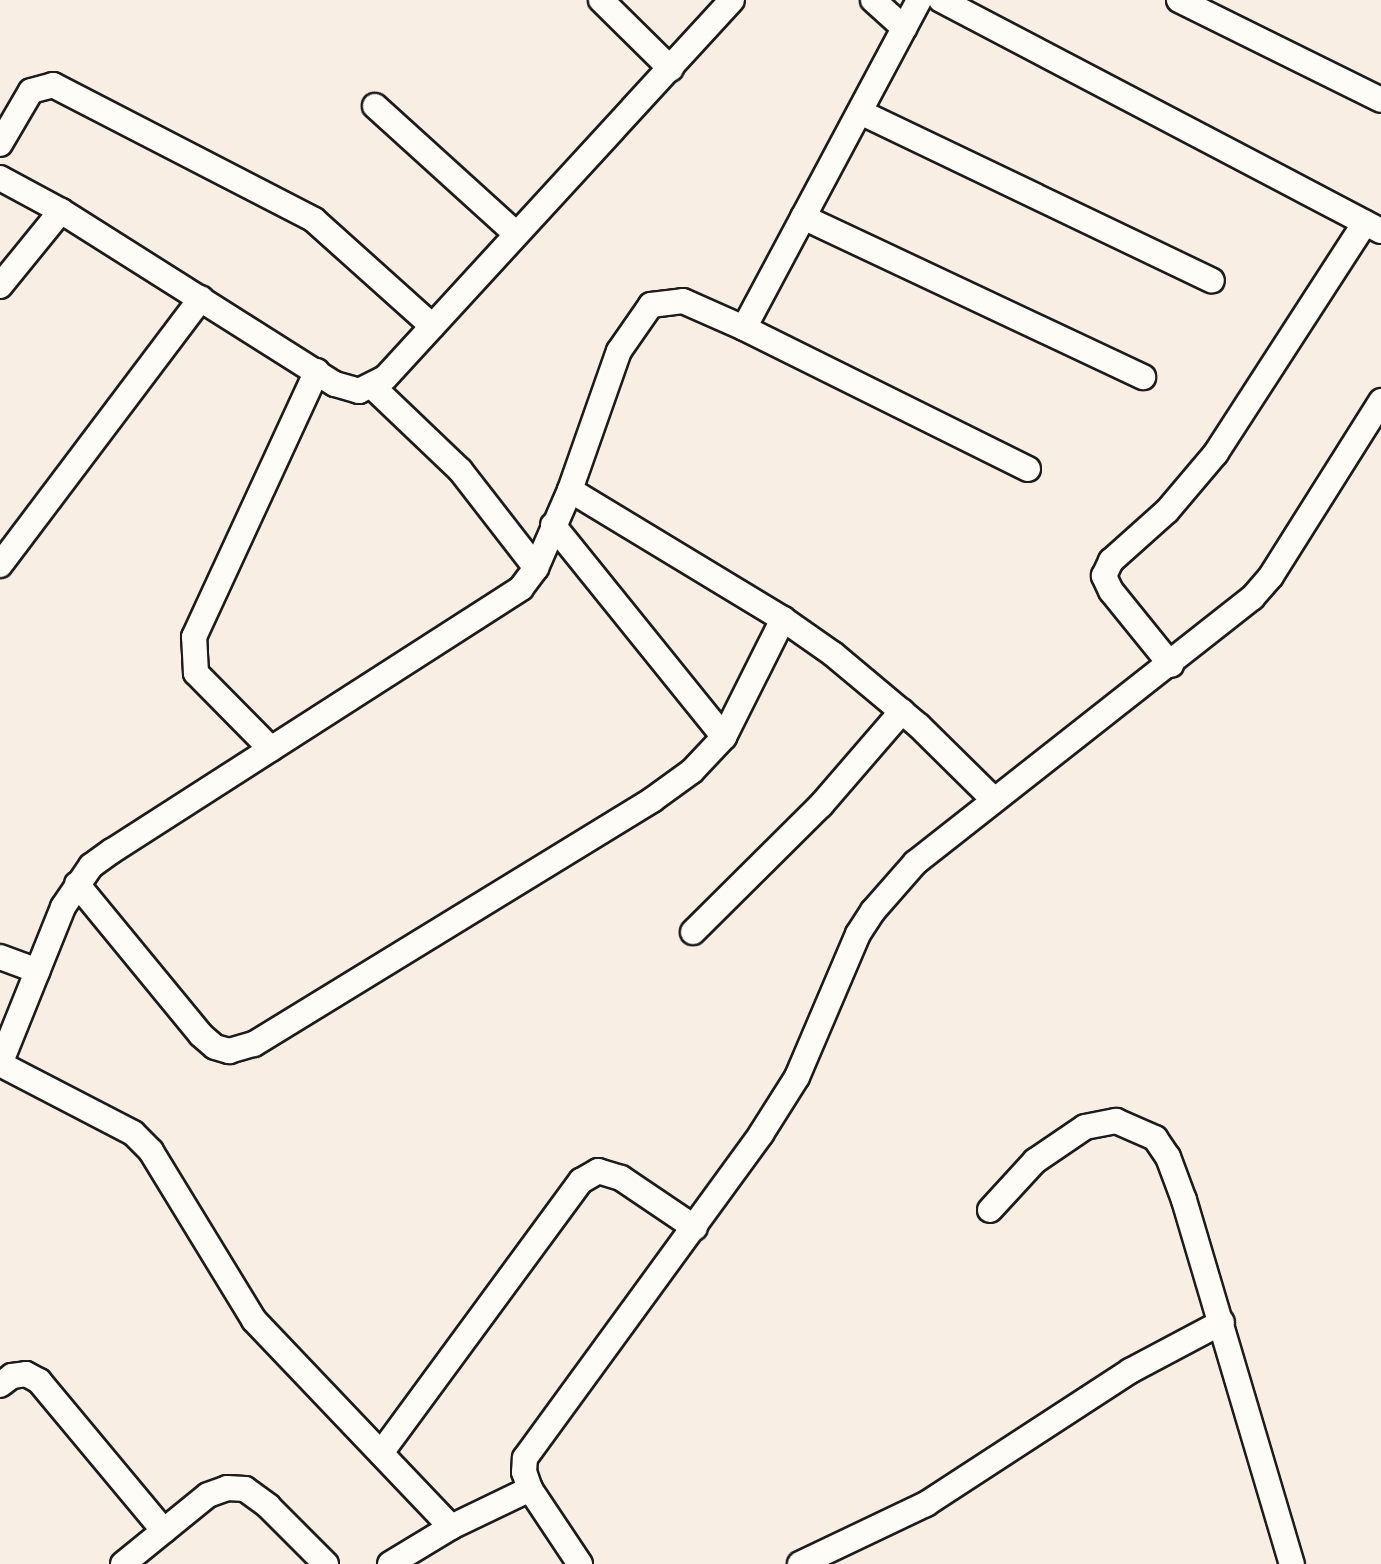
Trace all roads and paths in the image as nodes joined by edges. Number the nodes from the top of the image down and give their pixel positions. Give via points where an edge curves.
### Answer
1 (601, 0) edge
2 (732, 0) edge
3 (873, 0) edge
4 (919, 0) edge
5 (941, 0) edge
6 (1178, 0) edge
7 (904, 28) junction
8 (671, 69) junction
9 (1381, 100) edge
10 (375, 106) dead end
11 (860, 112) junction
12 (0, 144) edge
13 (0, 178) edge
14 (61, 211) junction
15 (803, 217) junction
16 (1373, 227) edge
17 (516, 234) junction
18 (1212, 281) dead end
19 (0, 286) edge
20 (201, 298) junction
21 (432, 326) junction
22 (744, 328) junction
23 (317, 371) junction
24 (1143, 377) dead end
25 (373, 387) junction
26 (1381, 401) edge
27 (1028, 469) dead end
28 (570, 490) junction
29 (553, 525) junction
30 (0, 565) edge
31 (536, 568) junction
32 (783, 618) junction
33 (1171, 665) junction
34 (902, 711) junction
35 (724, 737) junction
36 (271, 749) junction
37 (994, 800) junction
38 (77, 884) junction
39 (693, 932) dead end
40 (0, 957) edge
41 (38, 971) junction
42 (990, 1210) dead end
43 (695, 1228) junction
44 (1222, 1322) junction
45 (0, 1385) edge
46 (381, 1453) junction
47 (530, 1489) junction
48 (452, 1527) junction
49 (164, 1531) junction
50 (123, 1564) edge
51 (326, 1564) edge
52 (390, 1564) edge
53 (580, 1564) edge
54 (800, 1564) edge
55 (1292, 1564) edge

1 - 8 street
2 - 8 street
3 - 7 street
4 - 7 street
5 - 16 street
6 - 9 street
7 - 11 street
8 - 17 street
10 - 17 street
11 - 15 street
11 - 18 street
12 - 21 street via 31,91 53,85 314,220
13 - 14 street
14 - 19 street
14 - 20 street
15 - 22 street
15 - 24 street
16 - 33 street via 1216,453 1167,511 1111,561 1104,576
17 - 21 street
20 - 23 street
20 - 30 street
21 - 25 street
22 - 27 street
22 - 28 street via 682,302 651,305 640,315 619,351
23 - 25 street via 345,389
23 - 36 street via 194,637 196,673
25 - 31 street via 460,470
26 - 33 street via 1270,576 1252,598
28 - 29 street
28 - 32 street
29 - 31 street
29 - 35 street
31 - 36 street via 503,602
32 - 34 street
32 - 35 street
33 - 37 street
34 - 37 street
34 - 39 street via 821,806
35 - 38 street via 692,771 652,800 348,989 254,1044 229,1051 201,1035
36 - 38 street via 112,851
37 - 43 street via 915,863 873,911 858,934 797,1077
38 - 41 street
40 - 41 street
41 - 46 street via 0,1064 121,1124 142,1142 254,1320
42 - 44 street via 1062,1139 1099,1121 1139,1128 1155,1138 1168,1157
43 - 46 street via 621,1178 598,1171 582,1181
43 - 47 street via 525,1458
44 - 54 street via 1130,1371 926,1504
44 - 55 street
45 - 49 street via 12,1376 26,1374 39,1381
46 - 48 street
47 - 48 street
47 - 53 street
48 - 52 street
49 - 50 street
49 - 51 street via 208,1496 227,1488 245,1489

